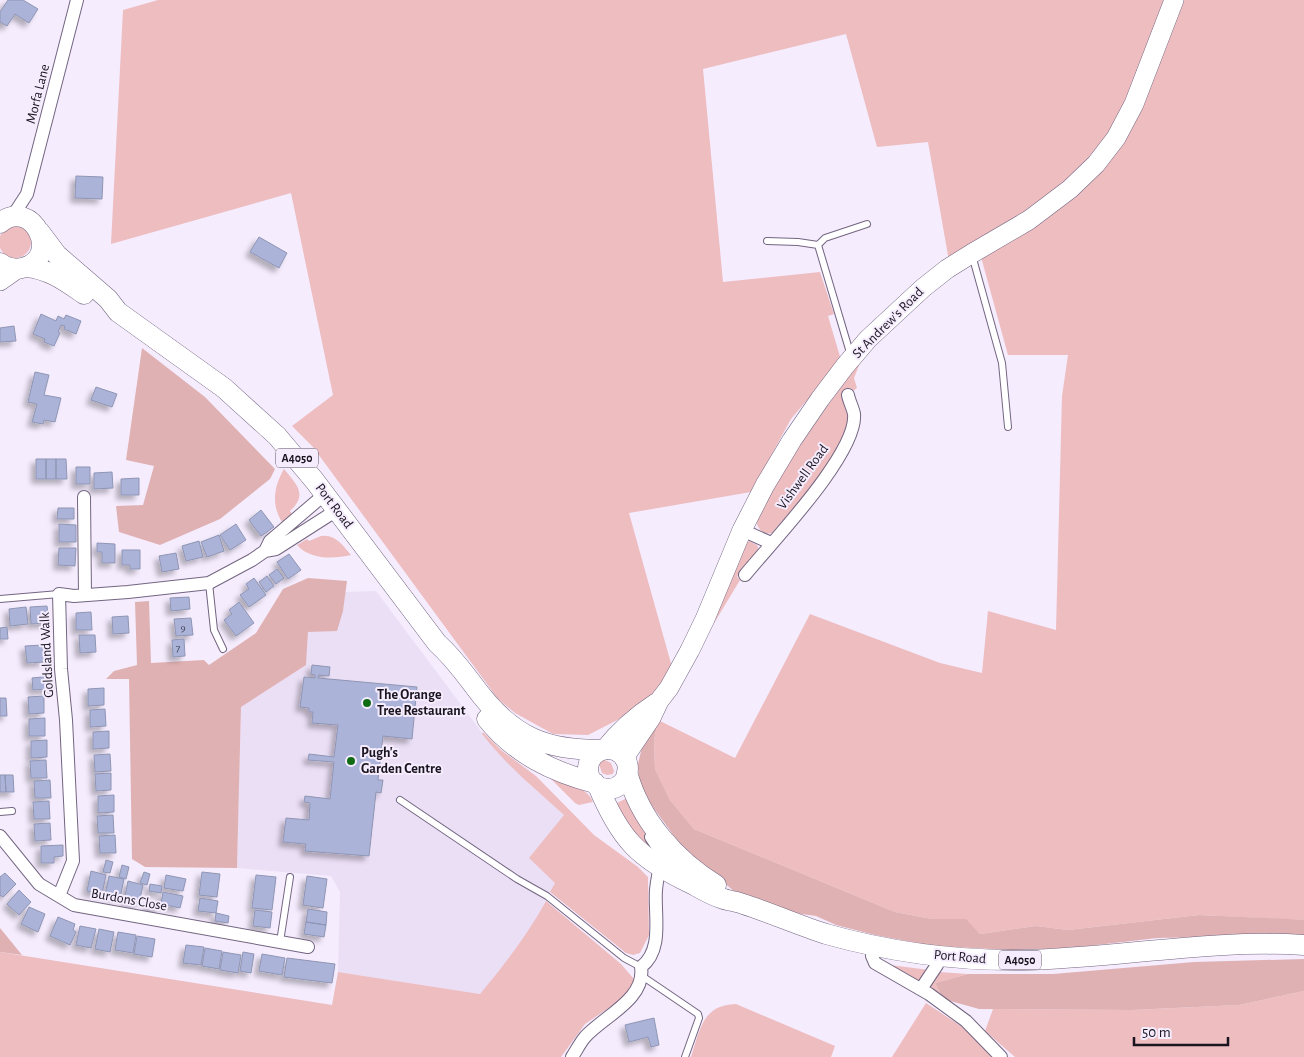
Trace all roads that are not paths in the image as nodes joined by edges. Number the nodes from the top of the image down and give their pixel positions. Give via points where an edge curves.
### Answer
1 (77, 0) edge
2 (1174, 0) edge
3 (27, 194) junction
4 (5, 219) edge
5 (867, 224) dead end
6 (38, 229) junction
7 (767, 241) dead end
8 (818, 245) junction
9 (971, 254) junction
10 (14, 267) edge
11 (0, 281) edge
12 (118, 312) junction
13 (851, 358) junction
14 (848, 395) dead end
15 (1008, 427) dead end
16 (84, 497) dead end
17 (331, 502) junction
18 (742, 530) junction
19 (771, 543) junction
20 (265, 550) junction
21 (745, 574) dead end
22 (209, 583) junction
23 (59, 594) junction
24 (85, 595) junction
25 (0, 599) edge
26 (437, 643) junction
27 (223, 649) dead end
28 (659, 701) junction
29 (603, 750) junction
30 (626, 765) junction
31 (596, 784) junction
32 (400, 800) dead end
33 (12, 811) dead end
34 (0, 812) edge
35 (649, 820) junction
36 (0, 836) edge
37 (660, 867) junction
38 (290, 877) dead end
39 (59, 896) junction
40 (742, 904) junction
41 (280, 942) junction
42 (874, 945) junction
43 (1304, 945) edge
44 (308, 947) dead end
45 (939, 956) junction
46 (641, 971) junction
47 (921, 989) junction
48 (572, 1057) edge
49 (685, 1057) edge
50 (1001, 1057) edge

1 - 3 street, Morfa Lane
2 - 9 street, St Andrew's Road via 1134,104 1106,151 1070,189 1029,220
3 - 4 street, Morfa Lane
3 - 6 street, Morfa Lane
4 - 6 main road via 26,219
5 - 8 lane via 825,238
6 - 10 main road via 42,249 34,262
6 - 12 main road, Port Road / A4050 via 57,255 108,299
7 - 8 lane
8 - 13 lane
9 - 13 street, St Andrew's Road via 905,303
9 - 15 lane via 1002,363
10 - 11 street
10 - 12 main road, Port Road / A4050 via 36,268 54,275 102,307
12 - 17 main road, Port Road / A4050 via 224,388 277,436
13 - 18 street, St Andrew's Road via 792,440
14 - 19 street, Vishwell Road via 854,414 850,434 836,461 807,502
16 - 24 street
17 - 20 street, Goldsland Walk via 270,541
17 - 20 street, Goldsland Walk via 276,549
17 - 26 main road, Port Road / A4050
18 - 19 street
18 - 28 street, St Andrew's Road via 705,619
19 - 21 street, Vishwell Road
20 - 22 street, Goldsland Walk
22 - 24 street, Goldsland Walk
22 - 27 lane via 214,630
23 - 24 street, Goldsland Walk
23 - 25 lane
23 - 39 street, Goldsland Walk via 73,861
26 - 29 main road, Port Road / A4050 via 455,659 498,714 517,730 548,745
26 - 31 main road, Port Road / A4050 via 446,665 489,722 511,743 551,768
28 - 29 street, St Andrew's Road
28 - 30 street, St Andrew's Road
29 - 30 main road via 614,750
29 - 31 main road via 595,753 588,766 588,773
30 - 31 main road via 625,778 618,786 604,788
30 - 35 main road, Port Road / A4050 via 634,794
31 - 37 main road, Port Road / A4050 via 622,833 637,850
32 - 46 lane via 547,896
33 - 34 lane
35 - 37 street via 649,833 663,855
35 - 40 main road, Port Road / A4050 via 680,858
36 - 39 street, Burdons Close via 39,884
37 - 40 main road, Port Road / A4050 via 721,898
37 - 46 street via 656,888 655,943
38 - 41 lane
39 - 41 street, Burdons Close via 74,905
40 - 42 main road, Port Road / A4050 via 816,931
41 - 44 street, Burdons Close
42 - 45 main road, Port Road / A4050
42 - 47 street via 872,956 875,962
43 - 45 main road, Port Road / A4050 via 1237,944 1024,960
45 - 47 street via 937,965
46 - 48 street via 637,992 585,1037
46 - 49 lane via 698,1014
47 - 50 street via 966,1021

